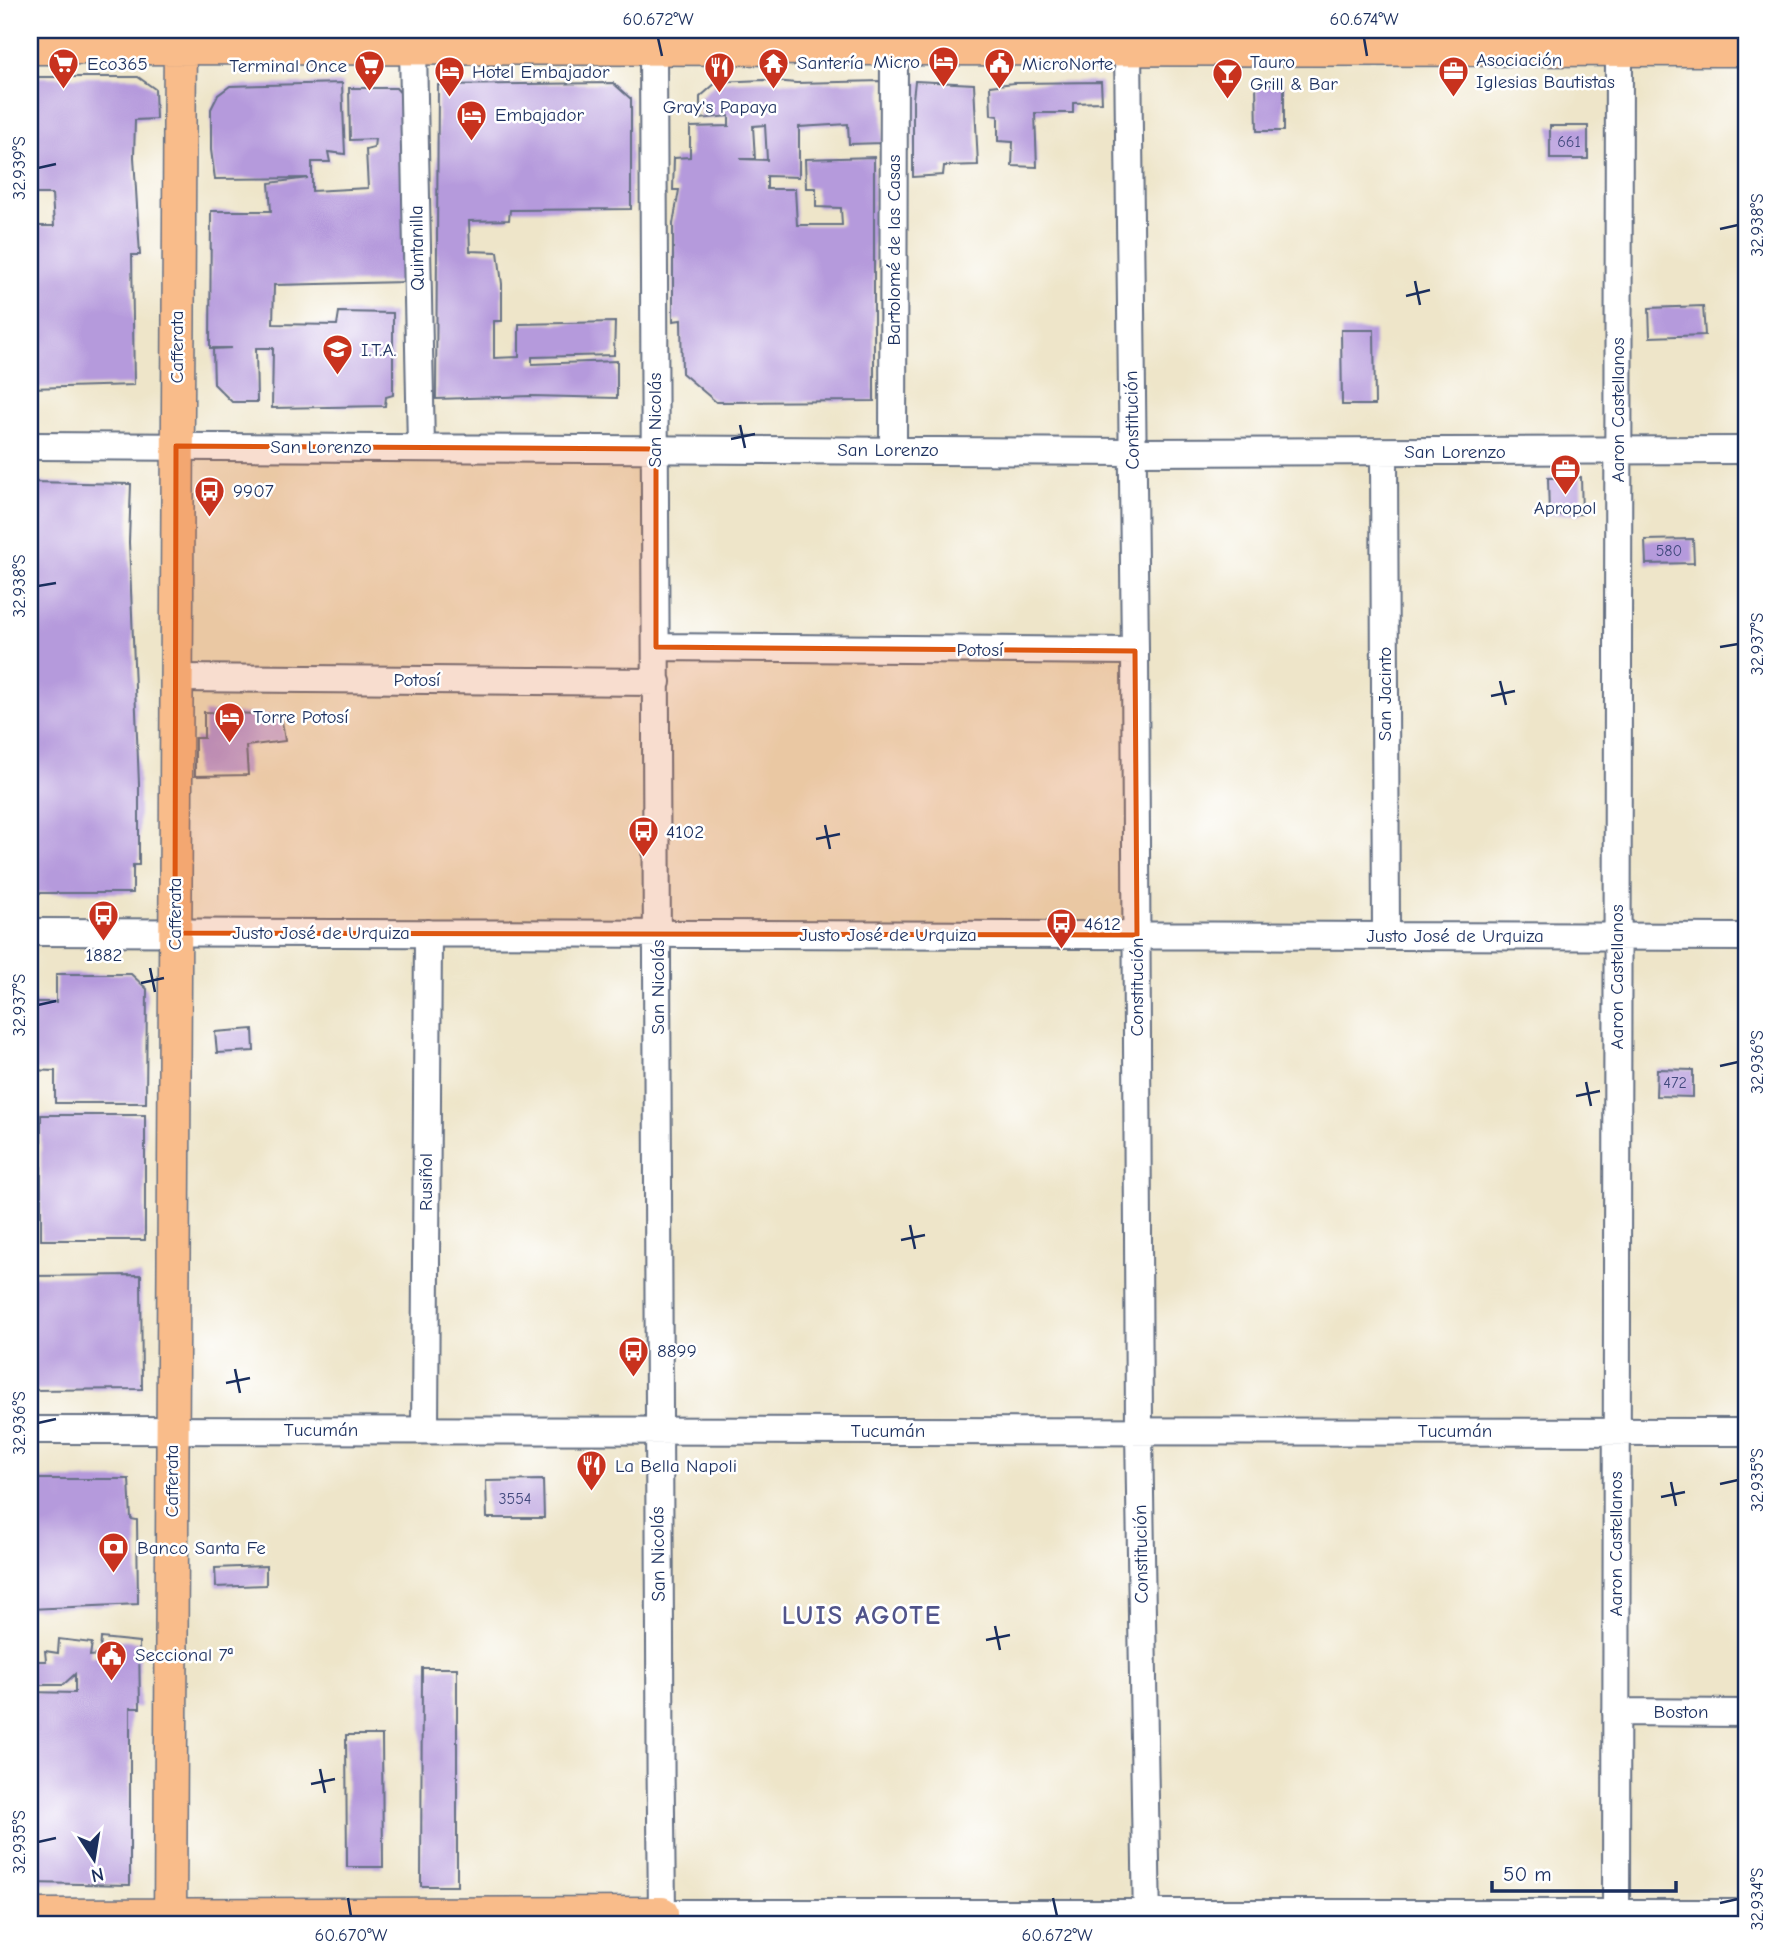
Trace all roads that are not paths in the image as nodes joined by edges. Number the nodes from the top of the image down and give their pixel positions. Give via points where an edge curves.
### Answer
1 (863, 30) edge
2 (1242, 30) edge
3 (180, 39) edge
4 (1619, 40) edge
5 (30, 48) edge
6 (413, 49) junction
7 (653, 49) junction
8 (824, 49) junction
9 (894, 49) junction
10 (1128, 50) junction
11 (1269, 50) junction
12 (1746, 50) edge
13 (30, 446) edge
14 (176, 446) junction
15 (421, 447) junction
16 (656, 449) junction
17 (894, 450) junction
18 (1746, 450) edge
19 (1618, 451) junction
20 (1132, 452) junction
21 (1384, 452) junction
22 (656, 648) junction
23 (1135, 652) junction
24 (176, 678) junction
25 (657, 682) junction
26 (30, 932) edge
27 (175, 933) junction
28 (428, 933) junction
29 (658, 934) junction
30 (1137, 935) junction
31 (1386, 936) junction
32 (1618, 936) junction
33 (1746, 937) edge
34 (30, 1430) edge
35 (172, 1430) junction
36 (425, 1430) junction
37 (657, 1431) junction
38 (1139, 1431) junction
39 (1616, 1432) junction
40 (1746, 1432) edge
41 (1616, 1712) junction
42 (1746, 1713) edge
43 (1746, 1913) edge
44 (30, 1915) edge
45 (662, 1919) edge
46 (1147, 1919) edge
47 (1616, 1919) edge
48 (170, 1920) edge

1 - 8 street
2 - 11 street
3 - 5 main road
3 - 6 main road
3 - 14 main road, Cafferata
4 - 11 main road
4 - 12 main road
4 - 19 street, Aaron Castellanos
6 - 7 main road
6 - 15 street, Quintanilla
7 - 8 main road
7 - 16 street, San Nicolás
8 - 9 main road
9 - 10 main road
9 - 17 street, Bartolomé de las Casas
10 - 11 main road
10 - 20 street, Constitución
13 - 14 street, San Lorenzo
14 - 15 street, San Lorenzo
14 - 24 main road, Cafferata
15 - 16 street, San Lorenzo
16 - 17 street, San Lorenzo
16 - 22 street, San Nicolás
17 - 20 street, San Lorenzo
18 - 19 street, San Lorenzo
19 - 21 street, San Lorenzo
19 - 32 street, Aaron Castellanos
20 - 21 street, San Lorenzo
20 - 23 street, Constitución
21 - 31 street, San Jacinto
22 - 23 street, Potosí
22 - 25 street, San Nicolás
23 - 30 street, Constitución
24 - 25 street, Potosí
24 - 27 main road, Cafferata
25 - 29 street, San Nicolás
26 - 27 street, Justo José de Urquiza
27 - 28 street, Justo José de Urquiza
27 - 35 main road, Cafferata
28 - 29 street, Justo José de Urquiza
28 - 36 street, Rusiñol
29 - 30 street, Justo José de Urquiza
29 - 37 street, San Nicolás
30 - 31 street, Justo José de Urquiza
30 - 38 street, Constitución
31 - 32 street, Justo José de Urquiza
32 - 33 street, Justo José de Urquiza
32 - 39 street, Aaron Castellanos
34 - 35 street, Tucumán
35 - 36 street, Tucumán
35 - 48 main road, Cafferata
36 - 37 street, Tucumán
37 - 38 street, Tucumán
37 - 45 street, San Nicolás
38 - 39 street, Tucumán
38 - 46 street, Constitución
39 - 40 street, Tucumán
39 - 41 street, Aaron Castellanos
41 - 42 street, Boston
41 - 47 street, Aaron Castellanos
43 - 47 street
44 - 48 main road
45 - 46 street
45 - 48 main road
46 - 47 street

